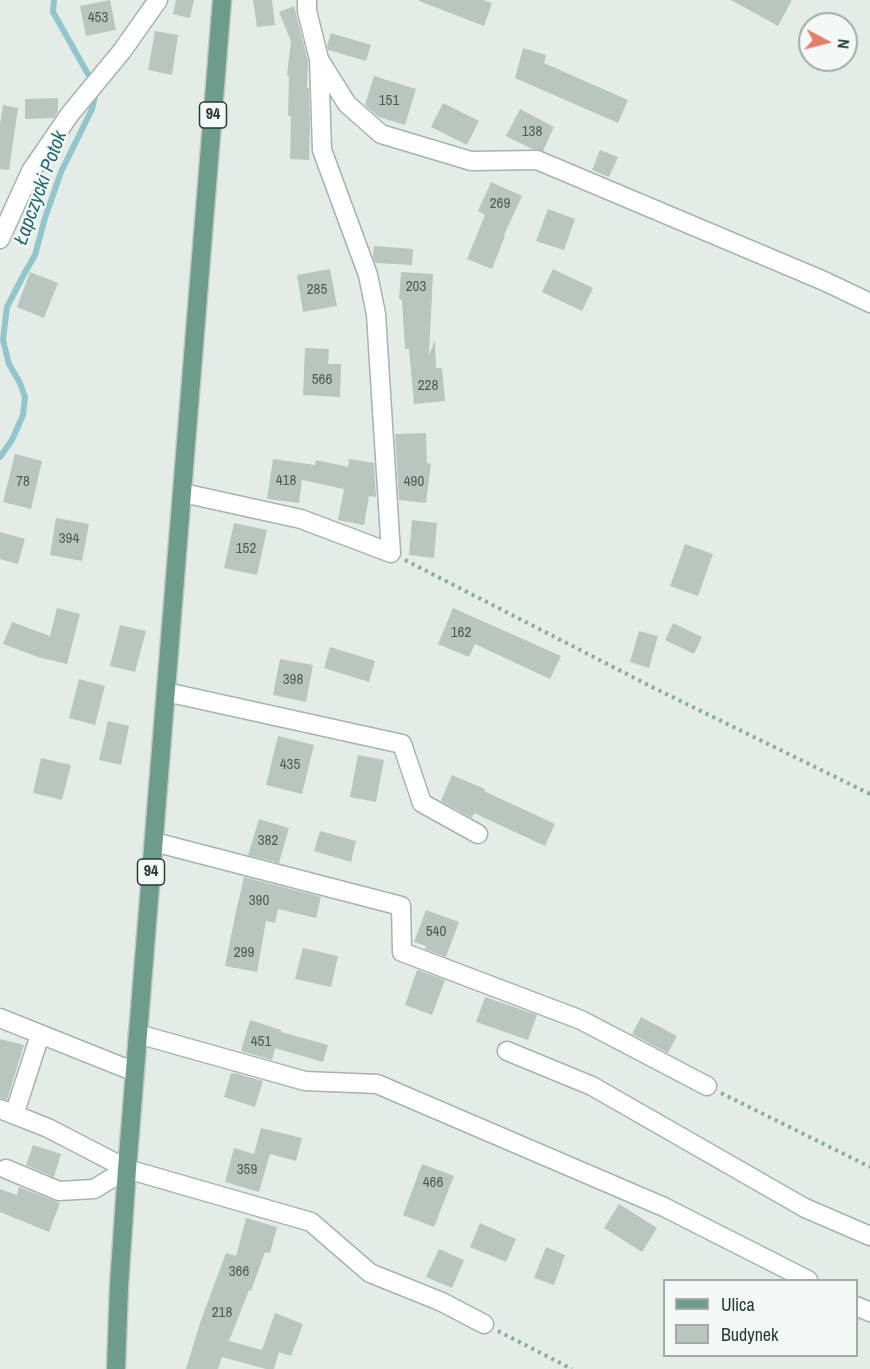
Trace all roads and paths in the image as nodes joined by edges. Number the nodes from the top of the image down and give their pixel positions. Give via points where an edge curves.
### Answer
1 (158, 0) edge
2 (222, 0) edge
3 (307, 0) edge
4 (319, 59) junction
5 (0, 239) edge
6 (870, 303) edge
7 (183, 493) junction
8 (391, 553) junction
9 (166, 692) junction
10 (870, 794) edge
11 (478, 834) dead end
12 (154, 842) junction
13 (0, 1018) edge
14 (138, 1034) junction
15 (40, 1035) junction
16 (507, 1051) dead end
17 (135, 1072) junction
18 (707, 1086) joint
19 (7, 1112) edge
20 (870, 1167) edge
21 (6, 1169) dead end
22 (127, 1169) junction
23 (870, 1236) edge
24 (804, 1279) edge
25 (484, 1324) joint
26 (116, 1369) edge
27 (572, 1369) edge

1 - 5 street via 31,171
2 - 7 main road, 94
3 - 4 street
4 - 6 street via 347,104 381,134 471,161 537,160
4 - 8 street via 322,150 368,275 376,314
7 - 8 street via 301,519
7 - 9 main road, 94
8 - 10 path
9 - 11 street via 402,744 422,803
9 - 12 main road, 94
12 - 14 main road, 94
12 - 18 street via 401,906 402,952 581,1020
13 - 15 street
14 - 17 main road, 94
14 - 24 street via 305,1082 377,1084 664,1207
15 - 17 street
15 - 19 street
16 - 23 street via 592,1086 805,1208
17 - 22 main road, 94
18 - 20 path
19 - 22 street via 48,1128
21 - 22 street via 58,1191 94,1189
22 - 25 street via 311,1222 370,1273
22 - 26 main road, 94
25 - 27 path

